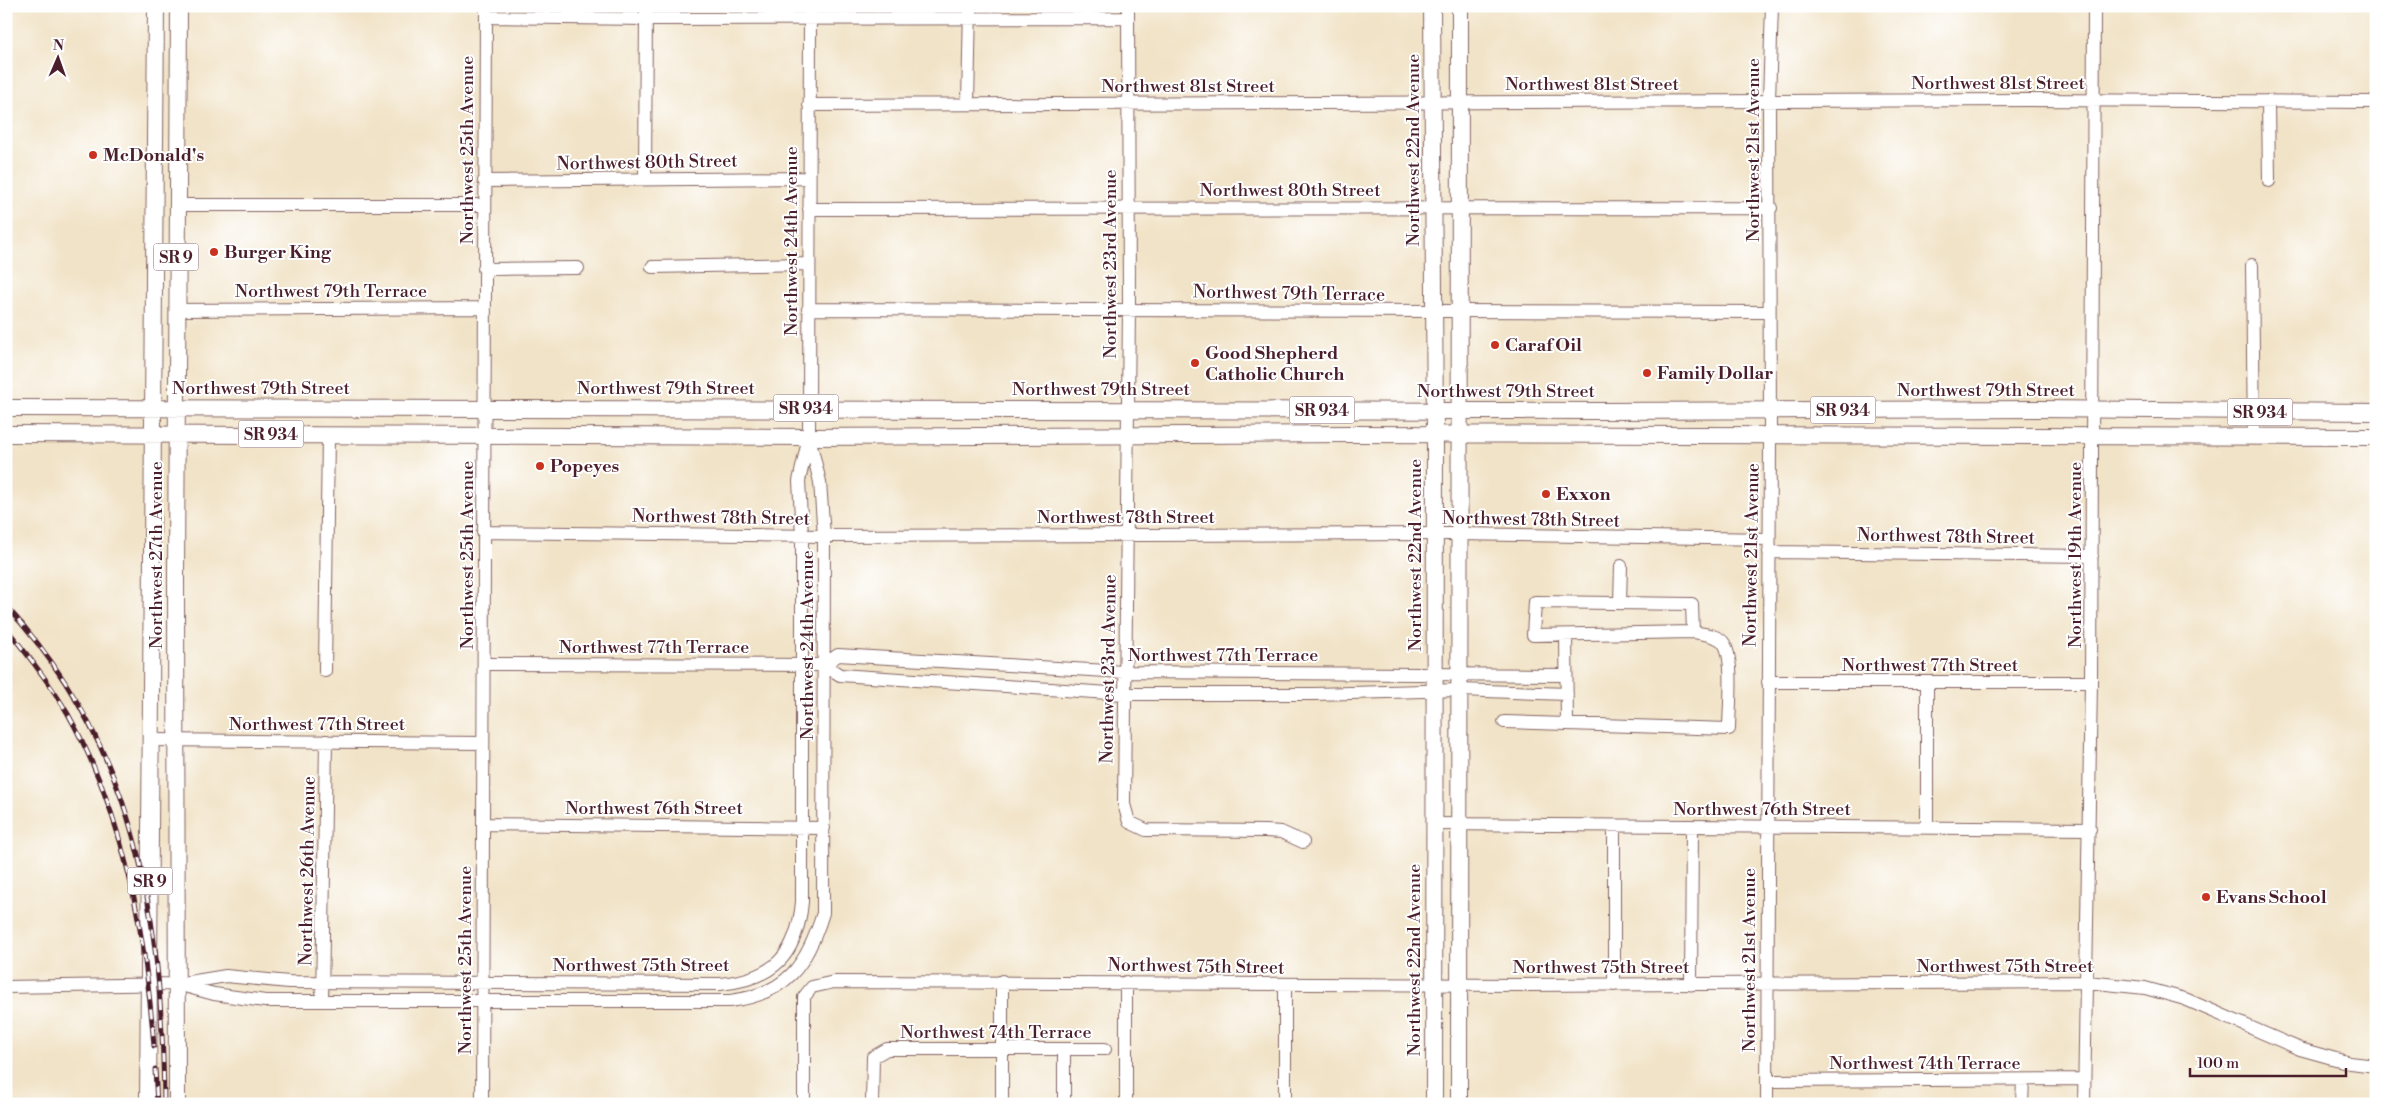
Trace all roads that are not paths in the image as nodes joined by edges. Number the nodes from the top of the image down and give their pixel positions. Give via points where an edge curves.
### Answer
1 (156, 6) edge
2 (179, 6) edge
3 (810, 6) edge
4 (970, 6) edge
5 (1432, 6) edge
6 (1460, 6) edge
7 (1772, 6) edge
8 (2094, 6) edge
9 (486, 11) edge
10 (1128, 12) edge
11 (647, 13) edge
12 (810, 19) junction
13 (970, 20) junction
14 (156, 63) junction
15 (178, 99) junction
16 (1769, 100) junction
17 (2095, 101) junction
18 (2268, 101) junction
19 (2376, 102) edge
20 (968, 103) junction
21 (1432, 103) junction
22 (1460, 103) junction
23 (1127, 104) junction
24 (809, 105) junction
25 (156, 120) junction
26 (809, 178) junction
27 (645, 179) junction
28 (484, 181) junction
29 (2269, 181) dead end
30 (177, 205) junction
31 (484, 205) junction
32 (1127, 207) junction
33 (1771, 208) junction
34 (809, 209) junction
35 (1433, 209) junction
36 (1459, 209) junction
37 (808, 264) junction
38 (2252, 265) dead end
39 (652, 267) dead end
40 (578, 268) dead end
41 (484, 269) junction
42 (484, 308) junction
43 (808, 308) junction
44 (1129, 308) junction
45 (178, 310) junction
46 (1434, 311) junction
47 (1459, 311) junction
48 (1769, 312) junction
49 (152, 407) junction
50 (6, 408) edge
51 (177, 408) junction
52 (485, 408) junction
53 (647, 408) junction
54 (808, 408) junction
55 (969, 409) junction
56 (1128, 409) junction
57 (1294, 410) junction
58 (1435, 410) junction
59 (1460, 410) junction
60 (1948, 410) junction
61 (1598, 411) junction
62 (1770, 411) junction
63 (2093, 411) junction
64 (2253, 412) junction
65 (2376, 412) edge
66 (6, 434) edge
67 (152, 434) junction
68 (328, 434) junction
69 (485, 434) junction
70 (1599, 434) junction
71 (177, 435) junction
72 (1128, 435) junction
73 (1224, 435) junction
74 (1435, 435) junction
75 (1460, 435) junction
76 (647, 436) junction
77 (970, 436) junction
78 (1770, 436) junction
79 (1948, 436) junction
80 (809, 437) junction
81 (2093, 437) junction
82 (2254, 437) junction
83 (2376, 437) edge
84 (483, 532) junction
85 (1127, 534) junction
86 (1460, 534) junction
87 (802, 535) junction
88 (1435, 535) junction
89 (824, 536) junction
90 (1769, 545) junction
91 (2092, 556) junction
92 (1621, 566) dead end
93 (152, 576) junction
94 (176, 576) junction
95 (1620, 603) junction
96 (1693, 632) junction
97 (1566, 634) junction
98 (970, 663) junction
99 (484, 664) junction
100 (803, 665) junction
101 (824, 665) junction
102 (1069, 669) junction
103 (325, 671) dead end
104 (1124, 672) junction
105 (1460, 673) junction
106 (1434, 675) junction
107 (1566, 675) junction
108 (1768, 682) junction
109 (2091, 682) junction
110 (1926, 683) junction
111 (970, 684) junction
112 (1067, 690) junction
113 (1460, 690) junction
114 (1435, 692) junction
115 (1124, 694) junction
116 (1567, 694) junction
117 (1504, 722) dead end
118 (1567, 724) junction
119 (151, 740) junction
120 (176, 740) junction
121 (326, 742) junction
122 (483, 743) junction
123 (150, 789) junction
124 (175, 789) junction
125 (1460, 822) junction
126 (483, 824) junction
127 (1434, 824) junction
128 (1614, 826) junction
129 (1692, 826) junction
130 (803, 827) junction
131 (1766, 827) junction
132 (824, 828) junction
133 (1927, 828) junction
134 (2090, 829) junction
135 (1303, 842) dead end
136 (1002, 981) junction
137 (322, 982) junction
138 (1126, 982) junction
139 (2087, 982) junction
140 (399, 983) junction
141 (483, 983) junction
142 (149, 984) junction
143 (177, 984) junction
144 (575, 984) junction
145 (658, 984) junction
146 (1434, 984) junction
147 (1459, 984) junction
148 (1285, 985) junction
149 (1614, 985) junction
150 (1691, 985) junction
151 (1766, 985) junction
152 (6, 987) edge
153 (766, 993) joint
154 (322, 1001) junction
155 (399, 1001) junction
156 (657, 1001) junction
157 (483, 1002) junction
158 (575, 1002) junction
159 (1002, 1049) junction
160 (1064, 1049) junction
161 (1105, 1049) dead end
162 (2376, 1066) edge
163 (2084, 1079) junction
164 (2023, 1080) junction
165 (1767, 1081) junction
166 (148, 1104) edge
167 (177, 1104) edge
168 (482, 1104) edge
169 (804, 1104) edge
170 (872, 1104) edge
171 (1002, 1104) edge
172 (1064, 1104) edge
173 (1126, 1104) edge
174 (1285, 1104) edge
175 (1434, 1104) edge
176 (1459, 1104) edge
177 (1767, 1104) edge
178 (2022, 1104) edge
179 (2084, 1104) edge

1 - 14 main road, Northwest 27th Avenue / SR 9
2 - 15 main road, Northwest 27th Avenue / SR 9
3 - 12 street, Northwest 24th Avenue
4 - 13 street
5 - 21 main road, Northwest 22nd Avenue
6 - 22 main road
7 - 16 street, Northwest 21st Avenue
8 - 17 street, Northwest 19th Avenue
9 - 11 street
9 - 28 street, Northwest 25th Avenue
10 - 13 street
10 - 23 street, Northwest 23rd Avenue
11 - 12 street
11 - 27 street
12 - 13 street
12 - 24 street, Northwest 24th Avenue
13 - 20 street
14 - 15 main road via 163,87 169,96
14 - 25 main road, Northwest 27th Avenue / SR 9
15 - 30 main road, Northwest 27th Avenue / SR 9
16 - 17 street, Northwest 81st Street
16 - 22 street, Northwest 81st Street
16 - 33 street, Northwest 21st Avenue
17 - 18 street, Northwest 81st Street
17 - 63 street, Northwest 19th Avenue
18 - 19 street, Northwest 81st Street
18 - 29 street
20 - 23 street, Northwest 81st Street
20 - 24 street, Northwest 81st Street
21 - 22 street, Northwest 81st Street
21 - 23 street, Northwest 81st Street
21 - 35 main road, Northwest 22nd Avenue
22 - 36 main road
23 - 32 street, Northwest 23rd Avenue
24 - 26 street, Northwest 24th Avenue
25 - 30 main road via 162,136 165,192
25 - 49 main road, Northwest 27th Avenue / SR 9
26 - 27 street, Northwest 80th Street
26 - 34 street, Northwest 24th Avenue
27 - 28 street, Northwest 80th Street
28 - 31 street, Northwest 25th Avenue
30 - 31 street
30 - 45 main road, Northwest 27th Avenue / SR 9
31 - 41 street, Northwest 25th Avenue
32 - 34 street, Northwest 80th Street
32 - 35 street, Northwest 80th Street
32 - 44 street, Northwest 23rd Avenue
33 - 36 street, Northwest 80th Street
33 - 48 street, Northwest 21st Avenue
34 - 37 street, Northwest 24th Avenue
35 - 36 street, Northwest 80th Street
35 - 46 main road, Northwest 22nd Avenue
36 - 47 main road
37 - 39 street
37 - 43 street, Northwest 24th Avenue
38 - 64 street
40 - 41 street
41 - 42 street, Northwest 25th Avenue
42 - 45 street, Northwest 79th Terrace
42 - 52 street, Northwest 25th Avenue
43 - 44 street, Northwest 79th Terrace
43 - 54 street, Northwest 24th Avenue
44 - 46 street, Northwest 79th Terrace
44 - 56 street, Northwest 23rd Avenue
45 - 51 main road, Northwest 27th Avenue / SR 9
46 - 47 street, Northwest 79th Terrace
46 - 58 main road, Northwest 22nd Avenue
47 - 48 street, Northwest 79th Terrace
47 - 59 main road
48 - 62 street, Northwest 21st Avenue
49 - 50 main road, Northwest 79th Street / SR 934
49 - 51 main road, Northwest 79th Street / SR 934
49 - 67 main road, Northwest 27th Avenue / SR 9
51 - 52 main road, Northwest 79th Street / SR 934
51 - 71 main road, Northwest 27th Avenue / SR 9
52 - 53 main road, Northwest 79th Street / SR 934
52 - 69 street, Northwest 25th Avenue
53 - 54 main road, Northwest 79th Street / SR 934
53 - 76 main road
54 - 55 main road, Northwest 79th Street / SR 934
54 - 80 street, Northwest 24th Avenue
55 - 56 main road, Northwest 79th Street / SR 934
55 - 77 main road
56 - 57 main road, Northwest 79th Street / SR 934
56 - 72 street, Northwest 23rd Avenue
57 - 58 main road, Northwest 79th Street / SR 934
57 - 73 main road via 1288,419 1274,426
58 - 59 main road, Northwest 79th Street / SR 934
58 - 74 main road, Northwest 22nd Avenue
59 - 61 main road, Northwest 79th Street / SR 934
59 - 75 main road
60 - 62 main road, Northwest 79th Street / SR 934
60 - 63 main road, Northwest 79th Street / SR 934
60 - 79 main road
61 - 62 main road, Northwest 79th Street / SR 934
61 - 70 main road
62 - 78 street, Northwest 21st Avenue
63 - 64 main road, Northwest 79th Street / SR 934
63 - 81 street, Northwest 19th Avenue
64 - 65 main road, Northwest 79th Street / SR 934
64 - 82 street
66 - 67 main road, SR 934
67 - 71 main road, SR 934
67 - 93 main road, Northwest 27th Avenue / SR 9
68 - 69 main road, SR 934
68 - 71 main road, SR 934
68 - 103 street
69 - 76 main road, SR 934
69 - 84 street, Northwest 25th Avenue
70 - 75 main road, SR 934
70 - 78 main road, SR 934
71 - 94 main road, Northwest 27th Avenue / SR 9
72 - 73 main road, SR 934
72 - 77 main road, SR 934
72 - 85 street, Northwest 23rd Avenue
73 - 74 main road, SR 934
74 - 75 main road, SR 934
74 - 88 main road, Northwest 22nd Avenue
75 - 86 main road
76 - 80 main road, SR 934
77 - 80 main road, SR 934
78 - 79 main road, SR 934
78 - 90 street, Northwest 21st Avenue
79 - 81 main road, SR 934
80 - 87 street, Northwest 75th Street via 798,481
80 - 89 street, Northwest 24th Avenue via 820,482
81 - 82 main road, SR 934
81 - 91 street, Northwest 19th Avenue
82 - 83 main road, SR 934
84 - 87 street, Northwest 78th Street
84 - 99 street, Northwest 25th Avenue
85 - 88 street, Northwest 78th Street
85 - 89 street, Northwest 78th Street
85 - 104 street, Northwest 23rd Avenue
86 - 88 street, Northwest 78th Street
86 - 90 street, Northwest 78th Street via 1603,535
86 - 105 main road
87 - 89 street, Northwest 78th Street
87 - 100 street, Northwest 75th Street
88 - 106 main road, Northwest 22nd Avenue
89 - 101 street, Northwest 24th Avenue
90 - 91 street, Northwest 78th Street
90 - 108 street, Northwest 21st Avenue
91 - 109 street, Northwest 19th Avenue
92 - 95 street
93 - 94 main road
93 - 119 main road, Northwest 27th Avenue / SR 9
94 - 120 main road, Northwest 27th Avenue / SR 9
95 - 96 street via 1692,604
95 - 97 street via 1536,602 1533,635
96 - 97 street
96 - 118 street via 1722,641 1729,653 1729,728
97 - 107 street
98 - 101 street, Northwest 77th Terrace via 838,655
98 - 102 street, Northwest 77th Terrace
98 - 111 street
99 - 100 street, Northwest 77th Terrace
99 - 122 street, Northwest 25th Avenue
100 - 101 street, Northwest 77th Terrace
100 - 130 street, Northwest 75th Street
101 - 111 street, Northwest 77th Terrace via 840,675
101 - 132 street, Northwest 24th Avenue
102 - 104 street, Northwest 77th Terrace
102 - 112 street
104 - 106 street, Northwest 77th Terrace
104 - 115 street, Northwest 23rd Avenue
105 - 106 street, Northwest 77th Terrace
105 - 107 street, Northwest 77th Terrace
105 - 113 main road
106 - 114 main road, Northwest 22nd Avenue
107 - 116 street
108 - 110 street, Northwest 77th Street
108 - 131 street, Northwest 21st Avenue
109 - 110 street, Northwest 77th Street
109 - 134 street, Northwest 19th Avenue
110 - 133 street
111 - 112 street, Northwest 77th Terrace
112 - 115 street, Northwest 77th Terrace
113 - 114 street, Northwest 77th Terrace
113 - 116 street, Northwest 77th Terrace
113 - 125 main road
114 - 115 street, Northwest 77th Terrace
114 - 127 main road, Northwest 22nd Avenue
115 - 135 street, Northwest 23rd Avenue via 1124,804 1129,822 1146,830 1281,832
116 - 118 street
117 - 118 street
119 - 120 street, Northwest 77th Street
119 - 123 main road, Northwest 27th Avenue / SR 9
120 - 121 street, Northwest 77th Street
120 - 124 main road, Northwest 27th Avenue / SR 9
121 - 122 street, Northwest 77th Street
121 - 137 street, Northwest 26th Avenue
122 - 126 street, Northwest 25th Avenue
123 - 124 main road
123 - 142 main road, Northwest 27th Avenue / SR 9
124 - 143 main road, Northwest 27th Avenue / SR 9
125 - 127 street, Northwest 76th Street
125 - 128 street, Northwest 76th Street
125 - 147 main road
126 - 130 street, Northwest 76th Street
126 - 141 street, Northwest 25th Avenue
127 - 146 main road, Northwest 22nd Avenue
128 - 129 street, Northwest 76th Street
128 - 149 street
129 - 131 street, Northwest 76th Street
129 - 150 street
130 - 132 street, Northwest 76th Street
130 - 145 street, Northwest 75th Street via 800,926 783,958 770,969 737,983
131 - 133 street, Northwest 76th Street
131 - 151 street, Northwest 21st Avenue
132 - 153 street, Northwest 24th Avenue via 823,914 813,944 793,974
133 - 134 street, Northwest 76th Street
134 - 139 street, Northwest 19th Avenue
136 - 138 street, Northwest 75th Street
136 - 159 street
136 - 169 street, Northwest 75th Street via 834,982 812,987 804,997
137 - 140 street, Northwest 75th Street
137 - 143 street, Northwest 75th Street via 226,976
137 - 154 street, Northwest 26th Avenue
138 - 148 street, Northwest 75th Street
138 - 173 street
139 - 151 street, Northwest 75th Street
139 - 162 street, Northwest 75th Street via 2145,988 2185,999 2300,1049 2350,1063
139 - 163 street, Northwest 19th Avenue
140 - 141 street, Northwest 75th Street
140 - 155 street
141 - 144 street, Northwest 75th Street
141 - 157 street, Northwest 25th Avenue
142 - 143 street, Northwest 75th Street
142 - 152 street, Northwest 75th Street
142 - 166 main road, Northwest 27th Avenue / SR 9
143 - 154 street, Northwest 75th Street via 214,994 264,1001
143 - 167 main road, Northwest 27th Avenue / SR 9
144 - 145 street, Northwest 75th Street
144 - 158 street
145 - 156 street
146 - 147 street, Northwest 75th Street
146 - 148 street, Northwest 75th Street
146 - 175 main road, Northwest 22nd Avenue
147 - 149 street, Northwest 75th Street
147 - 176 main road
148 - 174 street
149 - 150 street, Northwest 75th Street
150 - 151 street, Northwest 75th Street
151 - 165 street, Northwest 21st Avenue
153 - 156 street, Northwest 75th Street via 730,1001
154 - 155 street, Northwest 75th Street
155 - 157 street, Northwest 75th Street
156 - 158 street, Northwest 75th Street
157 - 158 street, Northwest 75th Street
157 - 168 street, Northwest 25th Avenue
159 - 160 street, Northwest 74th Terrace
159 - 170 street, Northwest 74th Terrace via 887,1049 873,1057
159 - 171 street
160 - 161 street, Northwest 74th Terrace
160 - 172 street
163 - 164 street, Northwest 74th Terrace
163 - 179 street, Northwest 19th Avenue
164 - 165 street, Northwest 74th Terrace
164 - 178 street
165 - 177 street, Northwest 21st Avenue

